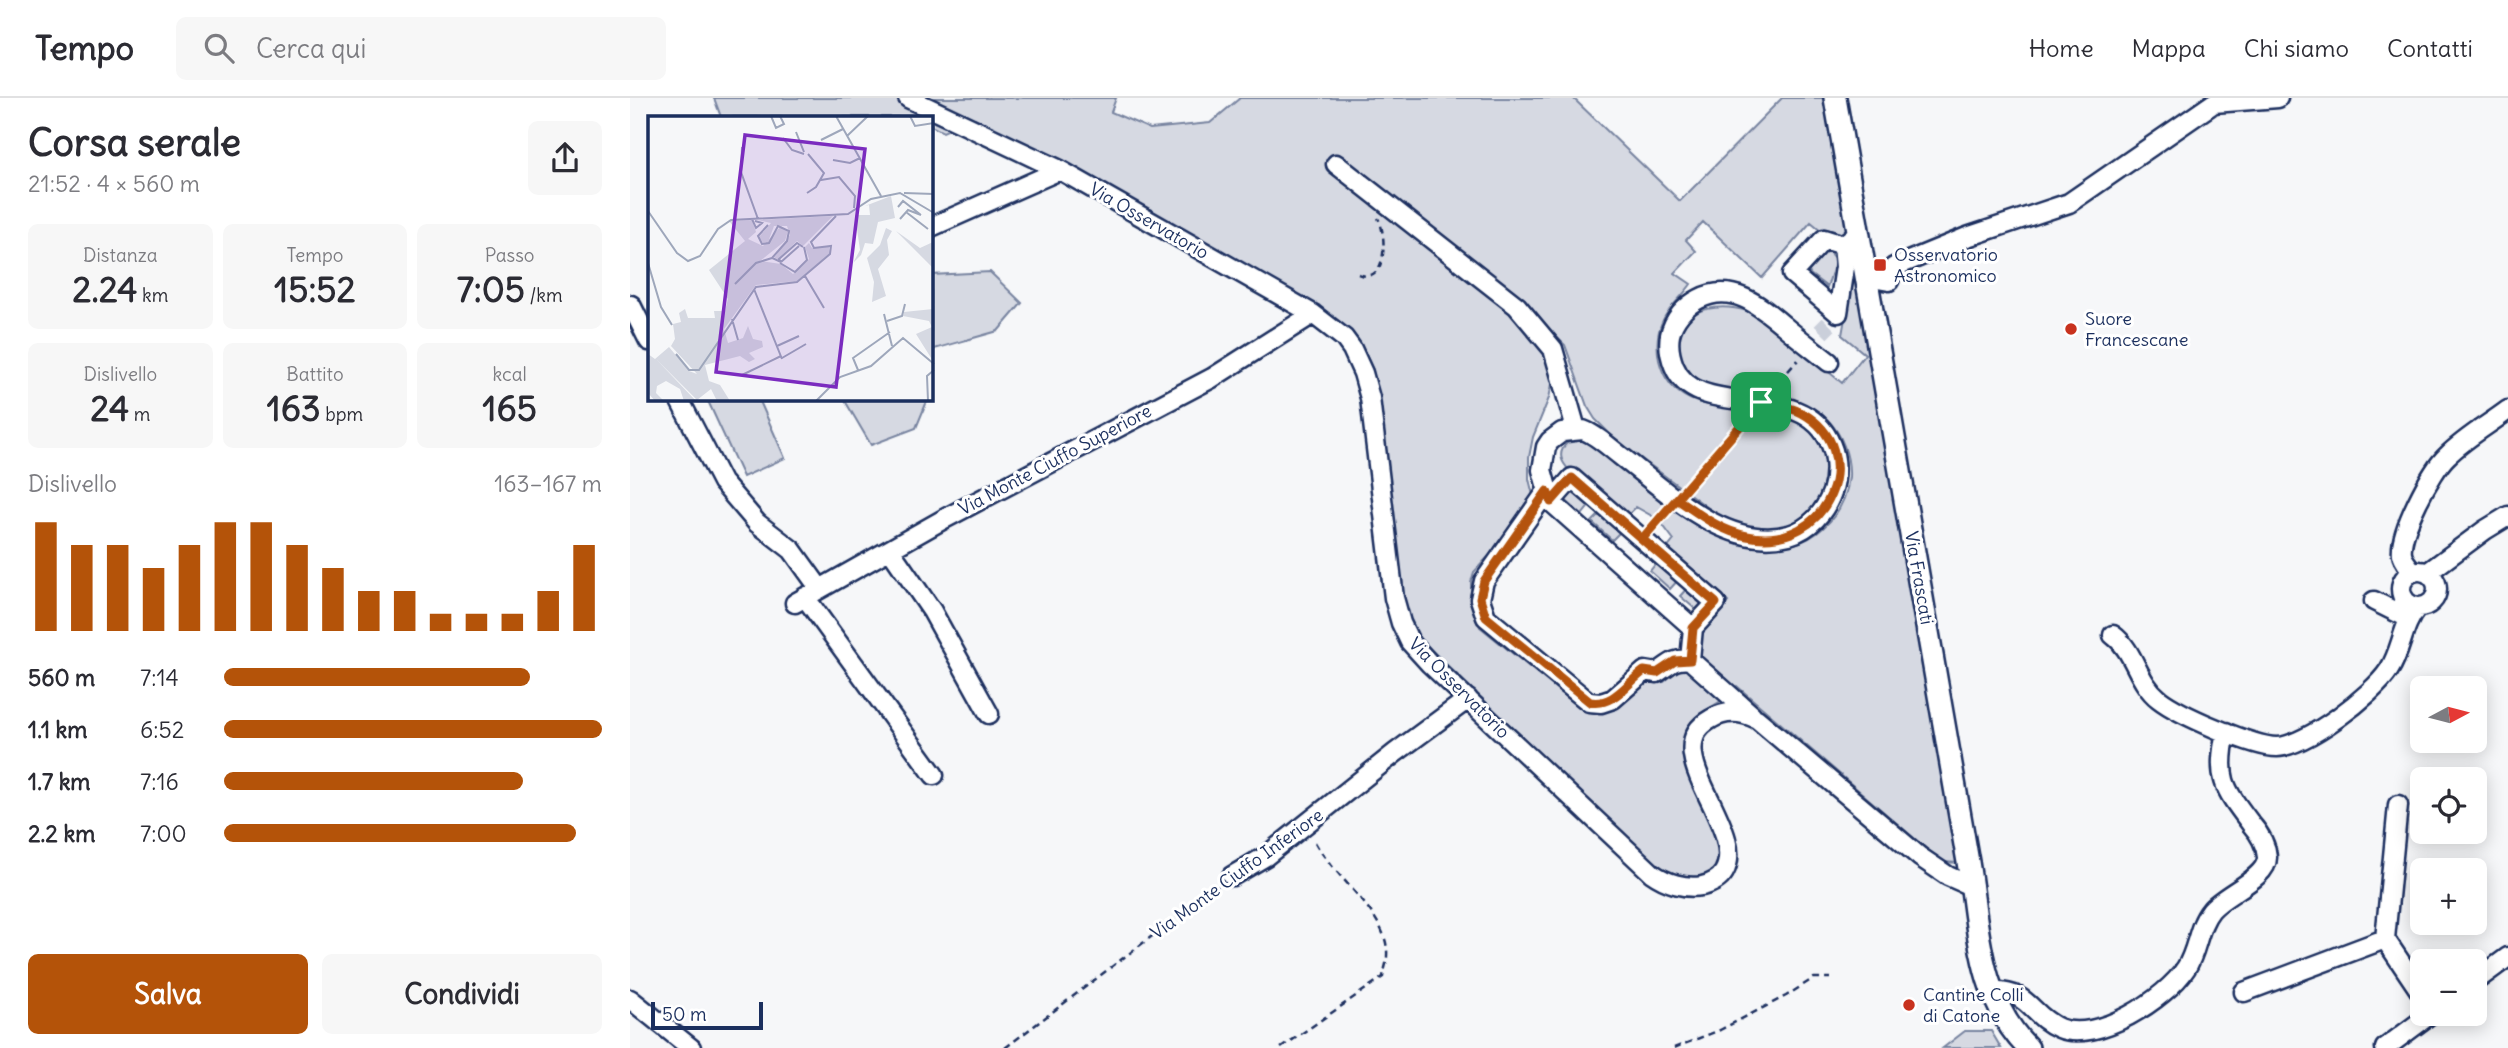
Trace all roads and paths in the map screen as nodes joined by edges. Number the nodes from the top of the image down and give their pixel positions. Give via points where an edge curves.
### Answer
1 (908, 98) edge
2 (1835, 98) edge
3 (2278, 98) edge
4 (1336, 164) dead end
5 (1060, 170) junction
6 (1373, 209) dead end
7 (933, 226) edge
8 (1851, 239) junction
9 (1358, 274) dead end
10 (1866, 277) junction
11 (631, 305) edge
12 (1313, 314) junction
13 (1830, 323) junction
14 (648, 339) edge
15 (1809, 346) junction
16 (1829, 362) dead end
17 (680, 401) edge
18 (1761, 402) junction
19 (2508, 410) edge
20 (1576, 429) junction
21 (1549, 497) junction
22 (1677, 499) junction
23 (2508, 516) edge
24 (1642, 539) junction
25 (890, 550) junction
26 (1621, 563) junction
27 (2420, 572) junction
28 (807, 596) junction
29 (2374, 601) dead end
30 (2413, 613) junction
31 (1693, 628) junction
32 (2113, 635) dead end
33 (1690, 660) junction
34 (1468, 699) junction
35 (989, 713) dead end
36 (1757, 719) junction
37 (2226, 732) junction
38 (934, 775) dead end
39 (2398, 805) dead end
40 (1306, 824) junction
41 (1232, 876) joint
42 (1973, 887) junction
43 (2385, 939) junction
44 (2508, 957) edge
45 (2487, 972) edge
46 (2410, 976) edge
47 (1830, 978) dead end
48 (1992, 992) junction
49 (2244, 992) dead end
50 (630, 999) edge
51 (2415, 1026) edge
52 (691, 1048) edge
53 (1005, 1048) edge
54 (1281, 1048) edge
55 (1674, 1048) edge
56 (2028, 1048) edge
57 (2385, 1048) edge

1 - 5 street, Via Osservatorio
2 - 8 main road, Via Frascati
3 - 10 street via 2214,103 2069,203 1894,267 1889,281
4 - 20 street via 1517,306 1553,349
5 - 7 street
5 - 12 street, Via Osservatorio
6 - 9 path via 1382,225 1381,262 1373,275
8 - 10 main road, Via Frascati
8 - 13 street
8 - 13 street via 1824,239 1792,274
10 - 42 main road, Via Frascati
11 - 14 street
12 - 25 street, Via Monte Ciuffo Superiore via 1212,378
12 - 34 street, Via Osservatorio via 1344,338 1367,385 1390,580 1401,623 1419,653
13 - 15 street
15 - 16 street
15 - 18 path
15 - 18 street via 1757,302 1731,293 1698,299 1683,311 1672,327 1669,345 1682,380 1704,393
17 - 28 street via 722,482 757,523 792,550
18 - 22 path
18 - 22 street via 1802,413 1828,438 1835,472 1832,492 1820,514 1793,533 1756,538 1723,528
19 - 27 street via 2451,452 2430,477 2403,539 2402,556
20 - 21 street via 1556,436 1546,447 1542,462
20 - 22 street via 1588,432
21 - 24 street via 1572,478
21 - 26 street
21 - 33 street via 1484,581 1480,598 1486,617 1590,702 1613,699 1644,671 1657,673 1675,661
22 - 24 path
23 - 27 street
24 - 26 street
24 - 31 street via 1716,603
25 - 28 street, Via Monte Ciuffo Superiore
25 - 35 street via 932,611
26 - 31 street
27 - 30 street via 2403,580 2401,592
27 - 30 street via 2435,580 2437,591 2432,602
28 - 38 street
29 - 30 street
30 - 37 street via 2396,657 2378,684 2310,735 2274,747
31 - 33 street
32 - 37 street via 2156,697
33 - 36 street
34 - 36 street, Via Osservatorio via 1652,873 1685,886 1704,886 1716,880 1729,856 1725,833 1695,763 1697,733 1708,721 1726,713
34 - 40 street, Via Monte Ciuffo Inferiore
36 - 42 street via 1920,857
37 - 48 street via 2221,761 2224,784 2262,838 2267,861 2263,870 2210,911 2179,977 2123,1020 2080,1031 2048,1022 2015,993
39 - 43 street
40 - 41 street, Via Monte Ciuffo Inferiore
40 - 54 path via 1317,848 1380,926 1388,954 1383,977
41 - 53 path, Via Monte Ciuffo Inferiore
42 - 48 main road, Via Frascati
43 - 46 street
43 - 49 street
44 - 45 street
47 - 55 path via 1814,978 1720,1030
48 - 56 main road, Via Frascati via 2008,1026
50 - 52 street
51 - 57 street

